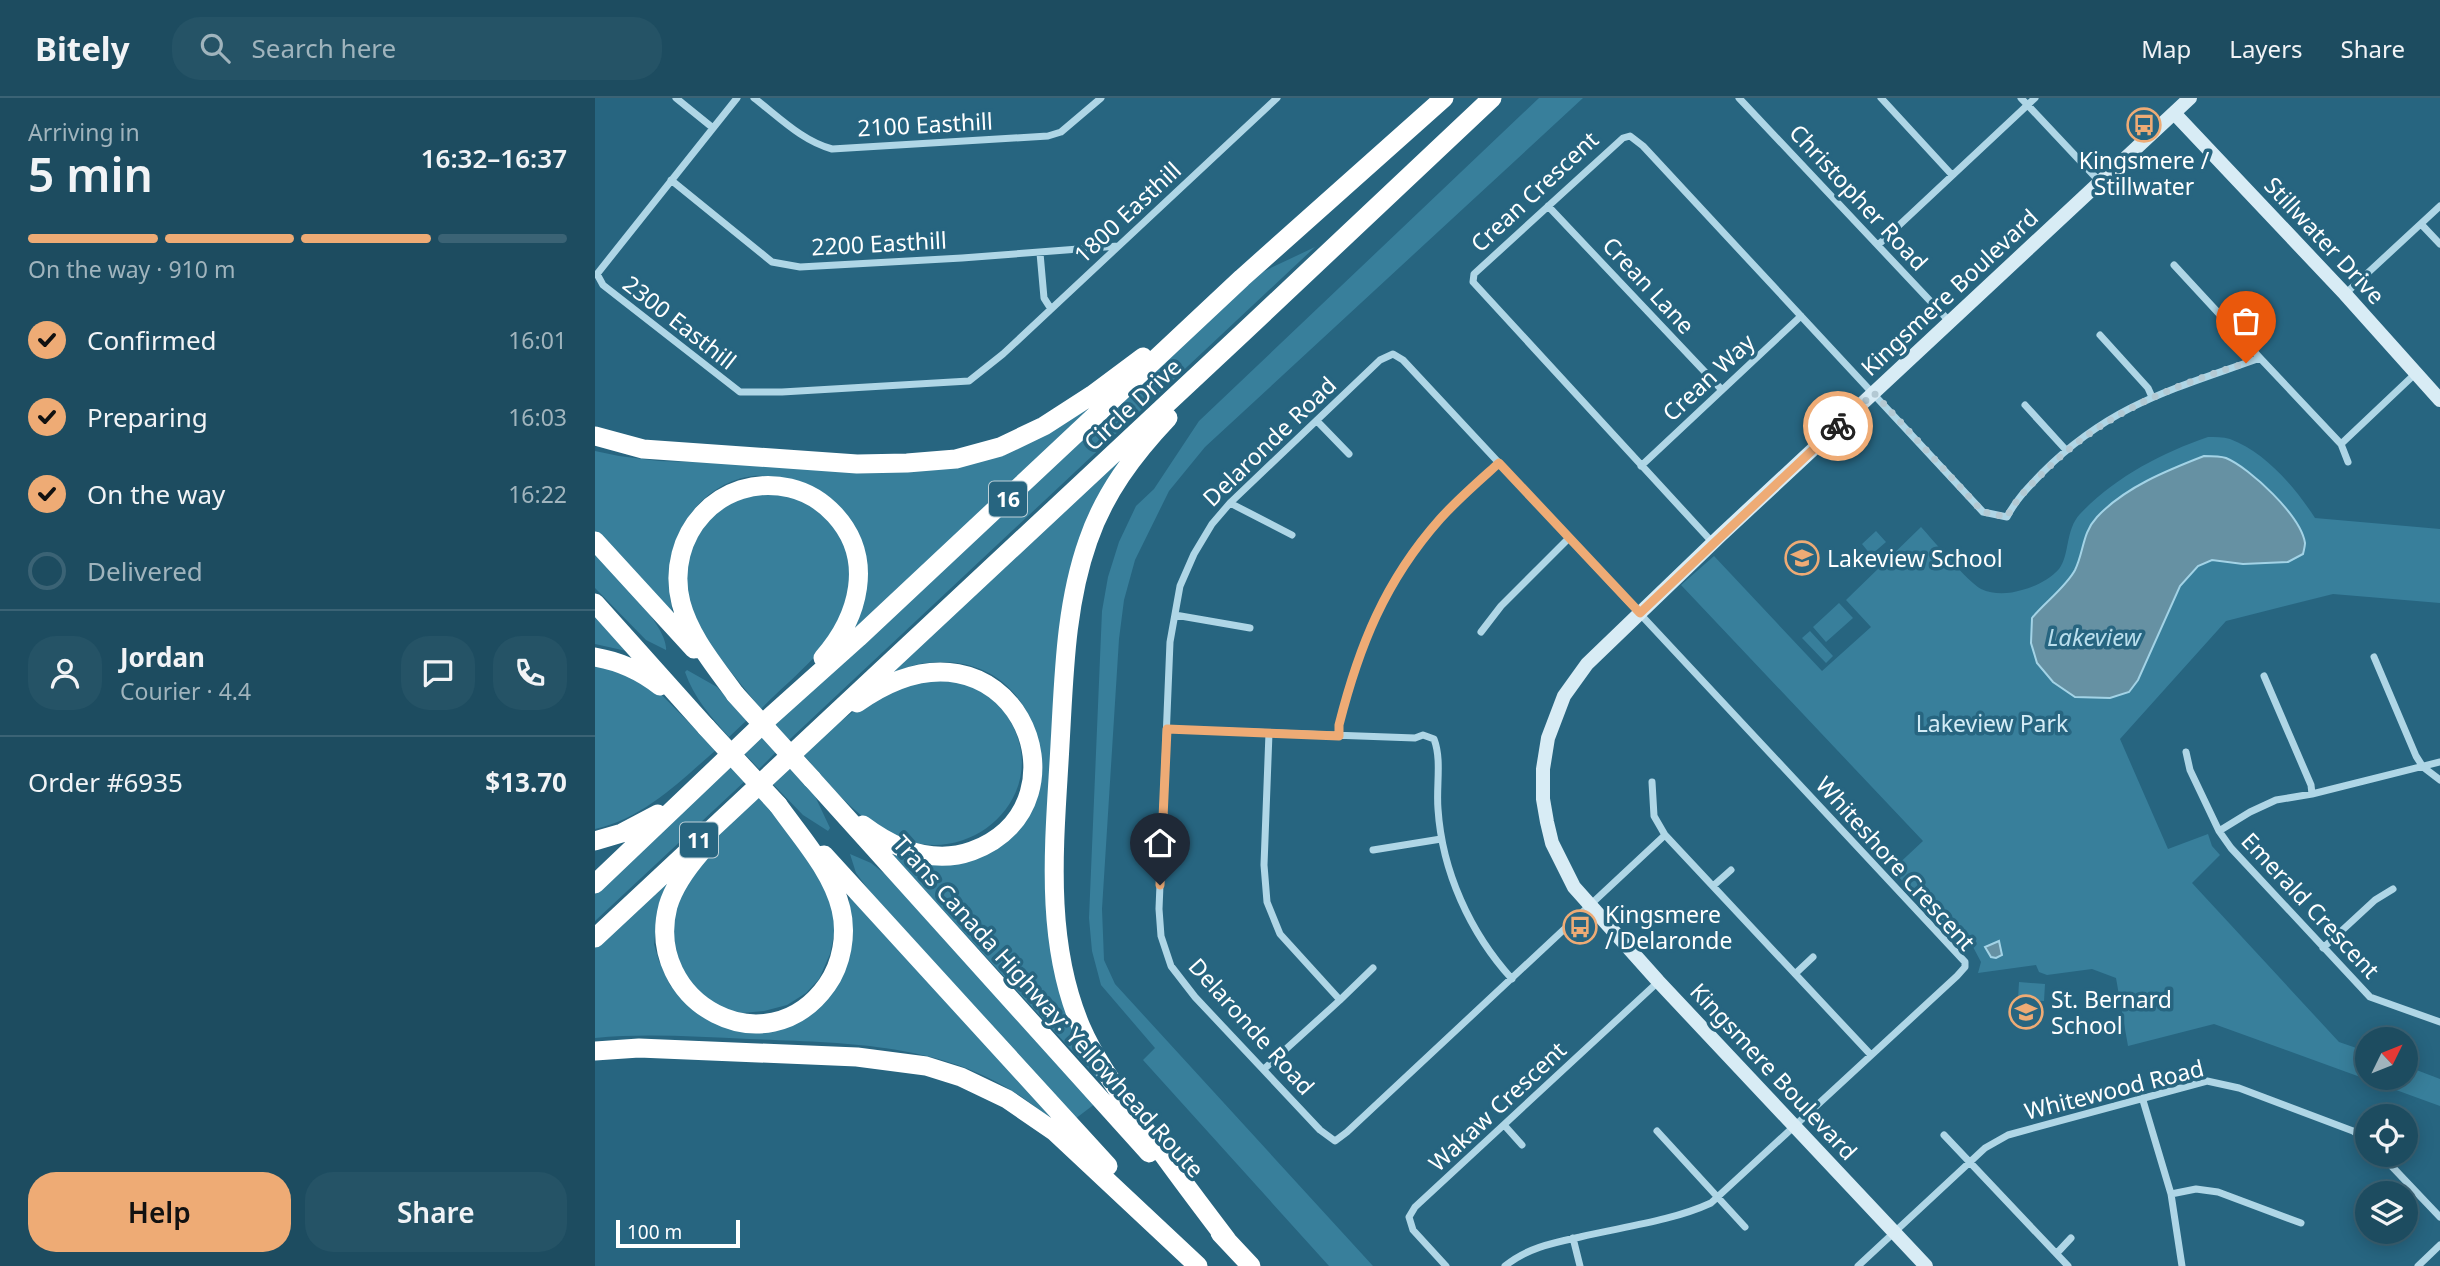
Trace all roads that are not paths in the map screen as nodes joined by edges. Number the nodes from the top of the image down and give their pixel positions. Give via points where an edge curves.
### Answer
1 (676, 98) edge
2 (737, 98) edge
3 (754, 98) edge
4 (1101, 98) edge
5 (1277, 98) edge
6 (1444, 98) edge
7 (1492, 98) edge
8 (1739, 98) edge
9 (1881, 98) edge
10 (2021, 98) edge
11 (2035, 98) edge
12 (2190, 98) edge
13 (2027, 105) junction
14 (2174, 113) junction
15 (713, 128) junction
16 (1952, 175) junction
17 (671, 180) junction
18 (2100, 182) junction
19 (1548, 206) junction
20 (2440, 206) edge
21 (2421, 224) junction
22 (1878, 244) junction
23 (2440, 244) edge
24 (1118, 246) junction
25 (1039, 253) junction
26 (2174, 265) dead end
27 (1242, 278) junction
28 (2345, 294) junction
29 (1051, 309) junction
30 (1267, 312) junction
31 (1801, 316) junction
32 (1950, 323) junction
33 (2100, 335) dead end
34 (1003, 354) joint
35 (2260, 358) junction
36 (2416, 373) junction
37 (1722, 390) junction
38 (1874, 393) junction
39 (2152, 397) junction
40 (2440, 400) edge
41 (2025, 405) dead end
42 (1317, 421) junction
43 (595, 436) edge
44 (2341, 444) junction
45 (2066, 450) junction
46 (1349, 454) dead end
47 (2348, 462) dead end
48 (1499, 463) junction
49 (1641, 466) junction
50 (1230, 503) junction
51 (1292, 535) dead end
52 (1569, 537) junction
53 (595, 541) edge
54 (1713, 543) junction
55 (595, 603) edge
56 (1640, 613) junction
57 (1175, 615) junction
58 (1250, 628) dead end
59 (1481, 632) dead end
60 (595, 657) edge
61 (2374, 657) dead end
62 (2264, 676) dead end
63 (735, 694) junction
64 (771, 716) junction
65 (706, 727) junction
66 (1167, 729) junction
67 (1269, 733) junction
68 (1339, 736) junction
69 (802, 743) junction
70 (2186, 752) dead end
71 (2440, 762) edge
72 (2423, 767) junction
73 (773, 771) junction
74 (812, 779) junction
75 (2440, 780) edge
76 (1652, 782) dead end
77 (693, 789) junction
78 (2312, 794) junction
79 (778, 805) junction
80 (2219, 831) junction
81 (1665, 835) junction
82 (1441, 839) junction
83 (595, 841) edge
84 (1373, 850) dead end
85 (1731, 870) dead end
86 (595, 884) edge
87 (1713, 886) junction
88 (2393, 889) dead end
89 (1589, 906) junction
90 (595, 938) edge
91 (2323, 948) junction
92 (1813, 957) dead end
93 (1373, 968) dead end
94 (1795, 973) junction
95 (1512, 979) junction
96 (1658, 982) junction
97 (1340, 1000) junction
98 (2440, 1022) edge
99 (595, 1051) edge
100 (1871, 1055) junction
101 (1264, 1069) junction
102 (2143, 1097) junction
103 (1506, 1126) junction
104 (1794, 1126) junction
105 (1657, 1130) dead end
106 (2355, 1132) edge
107 (1944, 1135) dead end
108 (1522, 1145) dead end
109 (1970, 1162) junction
110 (2392, 1167) edge
111 (2171, 1194) junction
112 (1718, 1197) junction
113 (2440, 1217) edge
114 (2301, 1223) dead end
115 (1745, 1227) dead end
116 (1894, 1232) junction
117 (1573, 1238) junction
118 (2071, 1238) dead end
119 (1227, 1240) junction
120 (2440, 1245) edge
121 (2057, 1253) junction
122 (1199, 1266) edge
123 (1251, 1266) edge
124 (1447, 1266) edge
125 (1505, 1266) edge
126 (1580, 1266) edge
127 (1858, 1266) edge
128 (1926, 1266) edge
129 (2068, 1266) edge
130 (2182, 1266) edge
131 (2418, 1266) edge

1 - 15 street
2 - 15 street, 2300 Easthill
3 - 4 street, 2100 Easthill via 816,145 832,149 1048,136 1061,132
5 - 24 street, 1800 Easthill
6 - 27 highway, Circle Drive / 16
7 - 30 highway, Circle Drive / 16
8 - 22 street, Christopher Road
9 - 16 street
10 - 13 street
11 - 13 street
12 - 14 street, Kingsmere Boulevard
13 - 16 street
13 - 18 street
14 - 18 street, Kingsmere Boulevard
14 - 28 street, Stillwater Drive
15 - 17 street, 2300 Easthill
16 - 22 street
17 - 25 street, 2200 Easthill via 772,262 800,267
17 - 34 street, 2300 Easthill via 597,274 603,285 740,392 969,381
18 - 32 street, Kingsmere Boulevard
19 - 31 street, Crean Crescent via 1617,141 1630,136
19 - 37 street, Crean Lane
19 - 49 street, Crean Crescent via 1474,274 1473,282
20 - 21 street
21 - 23 street
21 - 28 street
22 - 32 street, Christopher Road
24 - 25 street, 2200 Easthill
24 - 29 street, 1800 Easthill
25 - 29 street via 1044,298
26 - 35 street
27 - 43 highway via 1067,412 1023,437 978,454 857,464 643,450
27 - 64 highway, Circle Drive / 16
28 - 36 street, Stillwater Drive
29 - 34 street, 1800 Easthill
30 - 69 highway, Circle Drive / 16
30 - 119 highway via 1160,426 1116,481 1096,519 1069,616 1058,781 1055,915 1074,1007 1116,1087
31 - 37 street, Crean Way
31 - 38 street, Crean Crescent
32 - 38 street, Kingsmere Boulevard
33 - 39 street
35 - 39 street
35 - 44 street
36 - 40 street, Stillwater Drive
36 - 44 street
37 - 49 street, Crean Way
38 - 45 street, Crean Crescent via 1983,512 2007,517 2015,500
38 - 54 street, Kingsmere Boulevard
39 - 45 street
41 - 45 street
42 - 46 street
42 - 48 street, Delaronde Road via 1380,360 1393,354
42 - 50 street, Delaronde Road
44 - 47 street
48 - 52 street, Delaronde Road
48 - 68 street via 1441,517 1389,588 1357,661
49 - 54 street, Crean Crescent
50 - 51 street
50 - 57 street, Delaronde Road via 1194,554 1180,586
52 - 56 street, Delaronde Road
52 - 59 street
53 - 63 highway
54 - 56 street, Kingsmere Boulevard
55 - 65 highway
56 - 89 street, Kingsmere Boulevard via 1587,664 1565,696 1547,743 1543,779 1546,822 1562,865
56 - 100 street, Whiteshore Crescent via 1965,962 1962,971
57 - 58 street
57 - 66 street, Delaronde Road
60 - 65 highway via 647,677
61 - 72 street
62 - 78 street
63 - 64 highway via 695,635 681,604 678,576 683,543 697,520 725,496 762,486 791,488 817,499 841,522 854,547 860,576 854,606 841,634
63 - 74 highway, bridge
64 - 77 highway, Circle Drive / 16
65 - 79 highway, bridge
66 - 67 street
66 - 101 street, Delaronde Road via 1161,936 1171,965 1195,997
67 - 68 street
67 - 97 street via 1267,902 1280,934
68 - 82 street via 1423,735 1434,739
69 - 73 highway, 11
69 - 74 highway via 881,688 913,675 944,671 971,676 1000,693 1022,722 1033,758 1029,794 1008,827 979,848 944,856 926,856 878,836
70 - 80 street
71 - 72 street, Emerald Crescent
72 - 75 street
72 - 78 street, Emerald Crescent
73 - 79 highway via 689,866 666,921 666,951 678,980 711,1012 737,1023 764,1024 801,1011 826,986 841,954 843,924 836,893
73 - 90 highway, 11
74 - 119 highway, Trans Canada Highway: Yellowhead Route
76 - 81 street via 1654,816
77 - 83 highway via 636,826
77 - 86 highway, 11
78 - 80 street, Emerald Crescent via 2276,800
79 - 122 highway
80 - 91 street, Emerald Crescent
81 - 87 street
81 - 89 street, Delaronde Road
82 - 84 street
82 - 95 street via 1469,918
85 - 87 street
87 - 94 street
88 - 91 street
89 - 95 street, Delaronde Road
89 - 96 street, Kingsmere Boulevard
91 - 98 street, Emerald Crescent via 2370,996
92 - 94 street
93 - 97 street
94 - 100 street
95 - 101 street, Delaronde Road via 1335,1141
96 - 103 street, Wakaw Crescent
96 - 104 street, Kingsmere Boulevard
97 - 101 street
99 - 122 highway via 639,1048 857,1057 952,1074 1007,1099 1055,1132
100 - 104 street, Whiteshore Crescent
102 - 106 street, Whitewood Road via 2207,1081 2239,1087
102 - 109 street, Whitewood Road via 2008,1135
102 - 111 street
103 - 108 street
103 - 124 street, Wakaw Crescent via 1409,1217 1413,1230
104 - 112 street
104 - 116 street, Kingsmere Boulevard
105 - 112 street
107 - 109 street
109 - 116 street, Whitewood Road
109 - 121 street
110 - 113 street
111 - 114 street via 2196,1189 2218,1192
111 - 130 street
112 - 115 street
112 - 117 street via 1701,1208
116 - 127 street, Whitewood Road
116 - 128 street, Kingsmere Boulevard
117 - 125 street via 1532,1249
117 - 126 street
118 - 121 street
119 - 123 highway, Trans Canada Highway: Yellowhead Route
120 - 131 street
121 - 129 street

